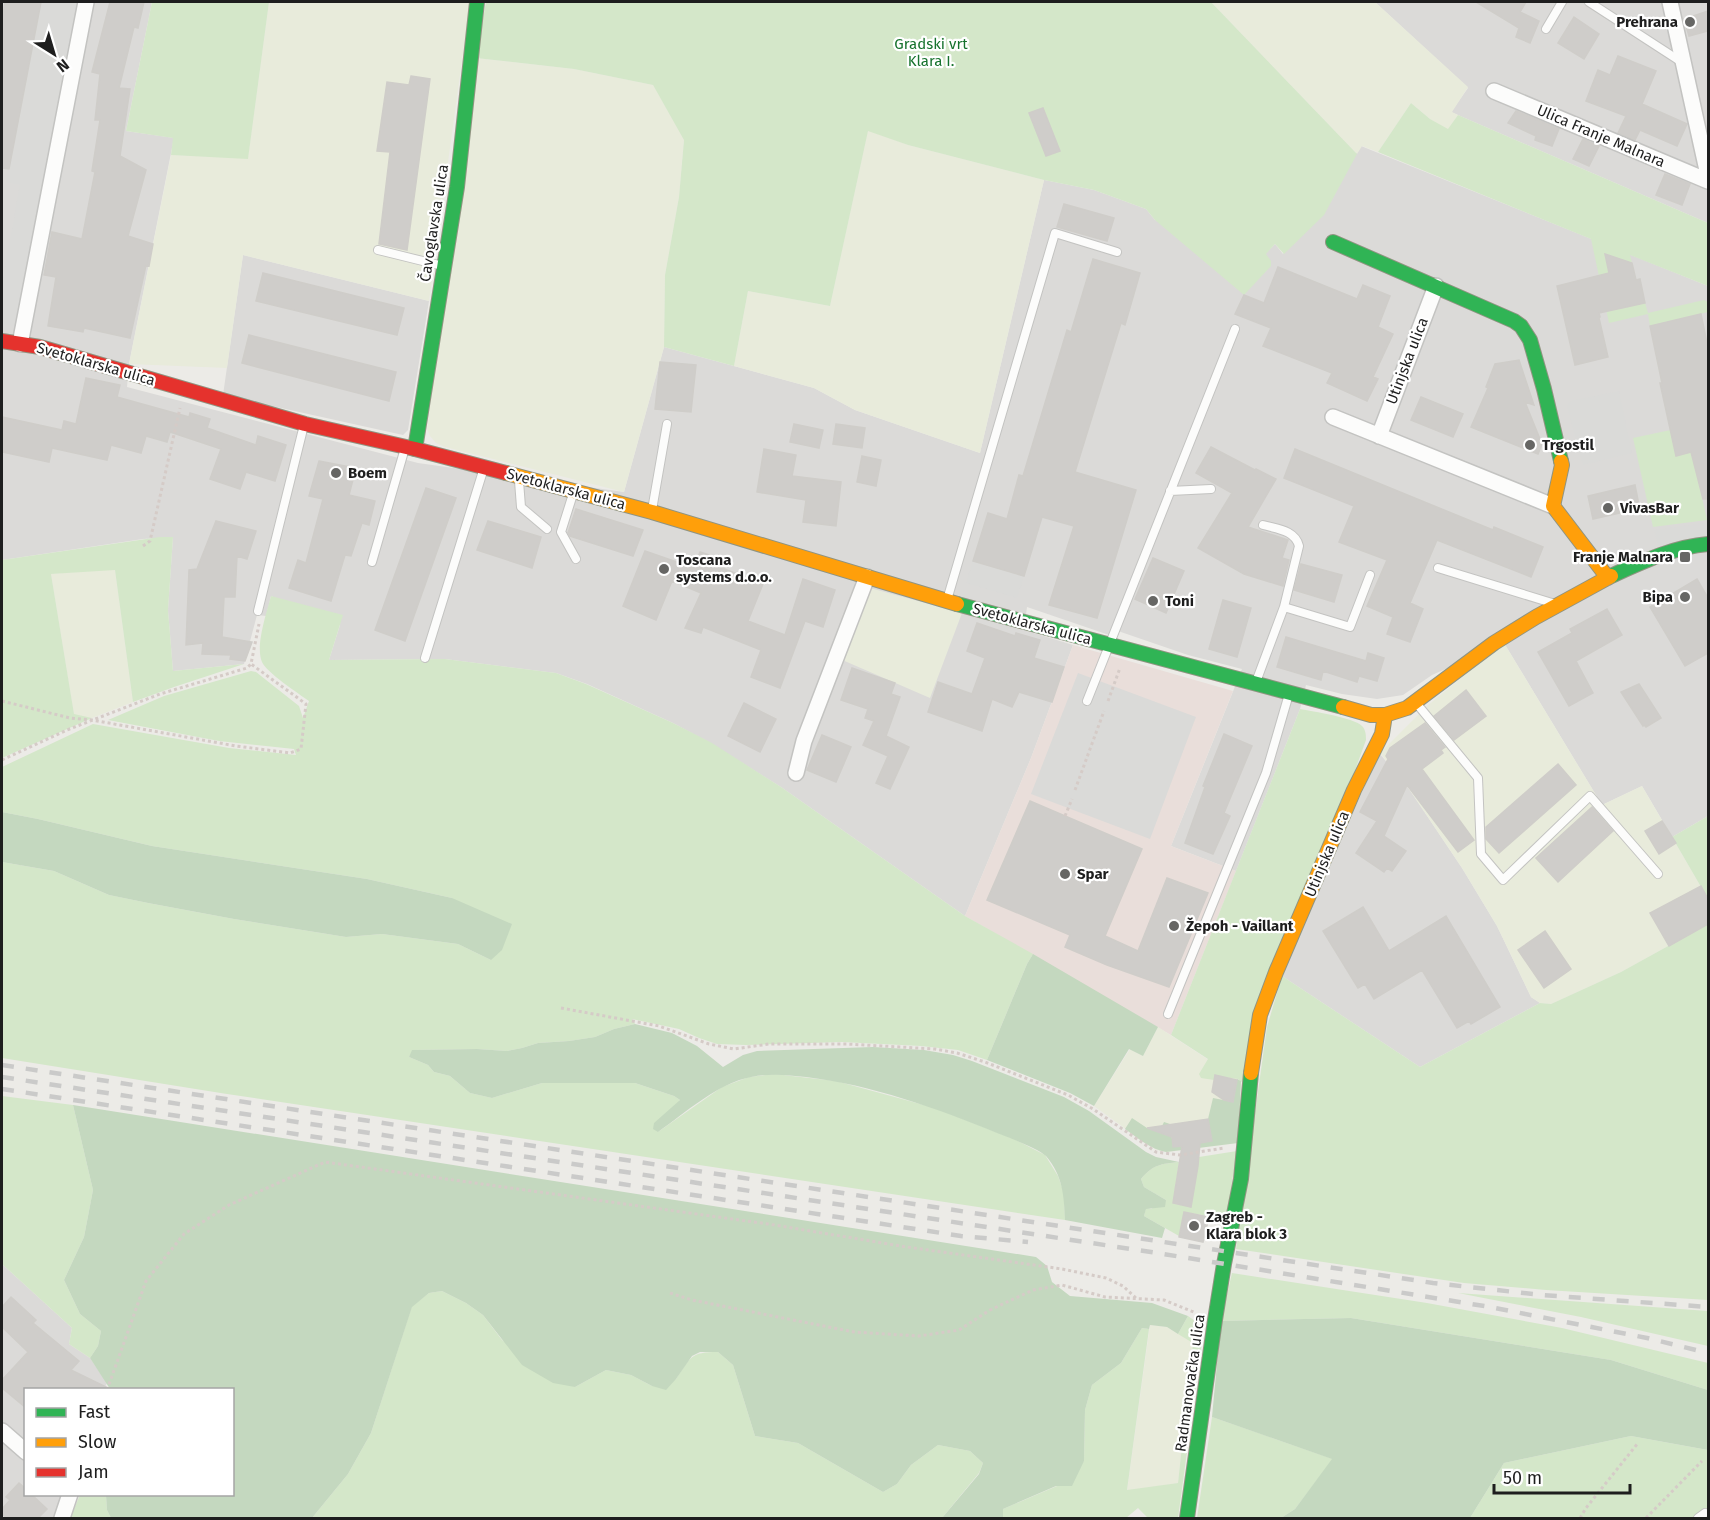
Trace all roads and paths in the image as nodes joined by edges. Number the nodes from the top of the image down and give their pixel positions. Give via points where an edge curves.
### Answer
1 (86, 2) edge
2 (477, 2) edge
3 (1562, 2) edge
4 (1589, 2) edge
5 (1670, 2) edge
6 (1546, 28) dead end
7 (1683, 63) junction
8 (1494, 91) dead end
9 (1708, 175) edge
10 (1708, 181) edge
11 (1333, 242) dead end
12 (378, 250) dead end
13 (1117, 252) dead end
14 (445, 266) junction
15 (1436, 286) junction
16 (1235, 329) dead end
17 (2, 341) edge
18 (20, 344) junction
19 (185, 389) junction
20 (1333, 417) dead end
21 (305, 424) junction
22 (667, 424) dead end
23 (1379, 435) junction
24 (410, 448) junction
25 (484, 467) junction
26 (518, 476) junction
27 (1211, 489) dead end
28 (574, 491) junction
29 (1170, 491) junction
30 (1553, 506) junction
31 (651, 512) junction
32 (1263, 525) dead end
33 (547, 529) dead end
34 (1708, 544) edge
35 (143, 546) dead end
36 (576, 559) dead end
37 (372, 562) dead end
38 (1438, 568) dead end
39 (1370, 575) dead end
40 (867, 577) junction
41 (1608, 578) junction
42 (947, 602) junction
43 (1557, 605) junction
44 (1284, 607) junction
45 (258, 611) joint
46 (1109, 644) junction
47 (425, 658) dead end
48 (251, 664) junction
49 (1120, 669) dead end
50 (1256, 684) junction
51 (1289, 692) junction
52 (2, 701) edge
53 (1087, 701) dead end
54 (1108, 701) dead end
55 (1416, 702) junction
56 (1104, 711) dead end
57 (1385, 715) junction
58 (92, 720) junction
59 (2, 760) edge
60 (796, 773) dead end
61 (1075, 790) dead end
62 (1072, 799) dead end
63 (1065, 816) dead end
64 (1658, 874) dead end
65 (561, 1008) dead end
66 (1168, 1014) dead end
67 (1244, 1145) junction
68 (1226, 1252) joint
69 (670, 1293) dead end
70 (1137, 1299) junction
71 (1215, 1320) junction
72 (107, 1388) edge
73 (2, 1431) edge
74 (1638, 1443) dead end
75 (24, 1450) edge
76 (1702, 1461) dead end
77 (69, 1496) edge
78 (62, 1518) edge
79 (1187, 1518) edge
80 (1580, 1518) edge
81 (1646, 1518) edge

1 - 18 street, Svetoklarska ulica
2 - 14 street, Čavoglavska ulica via 458,187
3 - 6 lane
4 - 7 lane
5 - 7 street
7 - 9 street
8 - 10 street, Ulica Franje Malnara
11 - 15 street
12 - 14 lane
13 - 42 lane via 1055,233
14 - 24 street, Čavoglavska ulica
15 - 23 street, Utinjska ulica
15 - 30 street via 1514,321 1530,340 1562,465
16 - 29 lane, Svetoklarska ulica
17 - 18 street, Svetoklarska ulica
18 - 19 street, Svetoklarska ulica
19 - 21 street, Svetoklarska ulica
19 - 35 path via 150,541
20 - 23 street
21 - 24 street, Svetoklarska ulica
21 - 45 lane
22 - 31 lane
23 - 30 street
24 - 25 street, Svetoklarska ulica
24 - 37 lane
25 - 26 street, Svetoklarska ulica
25 - 47 lane
26 - 28 street, Svetoklarska ulica
26 - 33 lane via 521,507
27 - 29 lane
28 - 31 street, Svetoklarska ulica
28 - 36 lane via 561,532
29 - 46 lane, Svetoklarska ulica
30 - 41 street
31 - 40 street, Svetoklarska ulica
32 - 44 lane via 1291,533 1299,546
34 - 41 street via 1656,556
38 - 43 lane
39 - 44 lane via 1350,627
40 - 42 street, Svetoklarska ulica
40 - 60 street via 804,741
41 - 43 street
42 - 46 street, Svetoklarska ulica
43 - 55 street via 1494,643
44 - 50 lane
45 - 48 path
46 - 50 street, Svetoklarska ulica
46 - 53 lane
48 - 58 path
48 - 58 path via 306,704 301,749 290,753 236,746
49 - 54 path
50 - 51 street, Svetoklarska ulica
51 - 57 street, Svetoklarska ulica via 1359,713
51 - 66 lane via 1266,773
52 - 58 path
55 - 57 street
55 - 64 lane via 1478,778 1480,854 1503,880 1590,796
56 - 61 path
57 - 67 street, Utinjska ulica via 1382,734 1354,790 1260,1015
58 - 59 path
62 - 63 path
65 - 67 path via 659,1026 734,1049 769,1044 847,1044 935,1049 985,1062 1068,1095 1156,1152 1179,1155
67 - 68 street, Utinjska ulica
68 - 71 street, Radmanovačka ulica
69 - 70 path via 854,1332 919,1336 959,1330 1032,1290 1062,1285 1105,1297
70 - 71 path via 1164,1300
70 - 72 path via 1106,1278 1062,1269 325,1162 229,1205 184,1234 146,1281
71 - 79 street, Radmanovačka ulica
73 - 75 street
74 - 80 path
76 - 81 path
77 - 78 street

